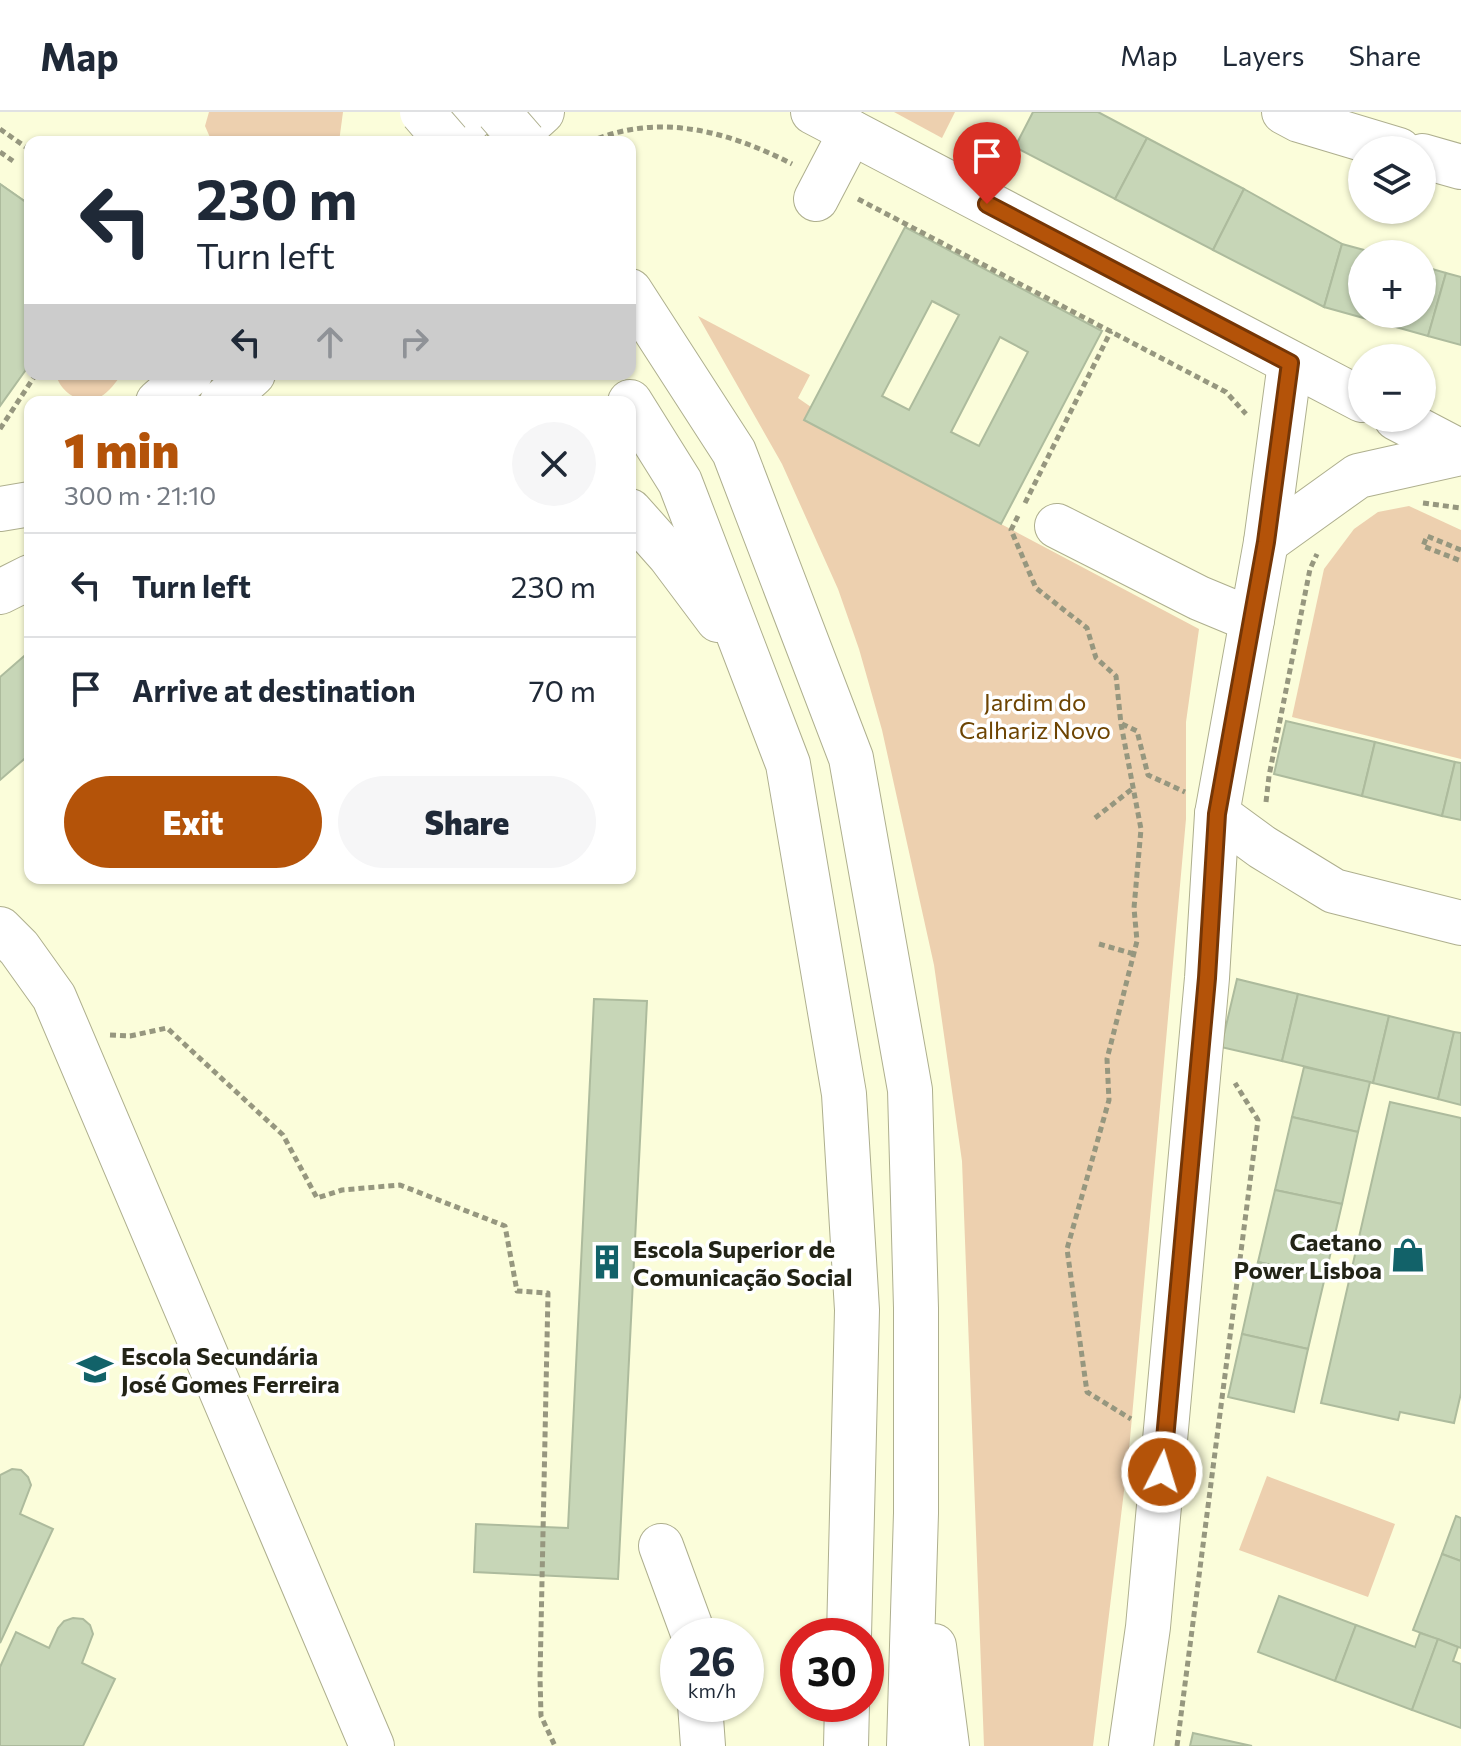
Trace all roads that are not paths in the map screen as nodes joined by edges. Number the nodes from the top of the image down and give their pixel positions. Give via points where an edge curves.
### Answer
1 (422, 112) edge
2 (478, 112) edge
3 (498, 112) edge
4 (542, 112) edge
5 (813, 112) edge
6 (1284, 112) edge
7 (851, 132) junction
8 (441, 136) edge
9 (452, 136) edge
10 (516, 136) edge
11 (519, 136) edge
12 (1352, 136) edge
13 (1436, 160) edge
14 (1461, 167) edge
15 (821, 190) road end
16 (636, 300) edge
17 (1290, 363) junction
18 (183, 380) edge
19 (246, 380) edge
20 (1348, 393) edge
21 (165, 396) edge
22 (229, 396) edge
23 (636, 412) edge
24 (1423, 432) edge
25 (1461, 452) edge
26 (24, 505) edge
27 (0, 509) edge
28 (636, 518) edge
29 (1057, 526) dead end
30 (1266, 542) junction
31 (24, 572) edge
32 (24, 580) edge
33 (0, 592) edge
34 (1252, 620) junction
35 (753, 667) junction
36 (1204, 805) junction
37 (1461, 923) edge
38 (0, 929) edge
39 (916, 1513) junction
40 (661, 1546) dead end
41 (687, 1618) edge
42 (849, 1618) edge
43 (701, 1722) edge
44 (847, 1722) edge
45 (372, 1746) edge
46 (703, 1746) edge
47 (846, 1746) edge
48 (909, 1746) edge
49 (947, 1746) edge
50 (1131, 1746) edge

1 - 8 main road, bridge
2 - 9 main road
3 - 11 main road, bridge
4 - 10 main road
5 - 7 main road
6 - 12 main road
7 - 15 main road
7 - 17 main road
13 - 14 main road
16 - 39 main road via 734,452 851,758 910,1090
17 - 20 main road
17 - 30 main road
18 - 21 main road
19 - 22 main road
23 - 35 main road via 680,482
24 - 25 main road
25 - 30 main road via 1358,476
26 - 27 main road
28 - 35 main road
29 - 34 main road
30 - 34 main road
31 - 33 main road
32 - 33 main road
34 - 36 main road
35 - 42 main road via 788,764 844,1094 857,1310
36 - 37 main road via 1334,891
36 - 50 main road via 1205,1010 1149,1611
38 - 45 main road via 54,997
39 - 48 main road
39 - 49 main road
40 - 41 main road
43 - 46 main road
44 - 47 main road

